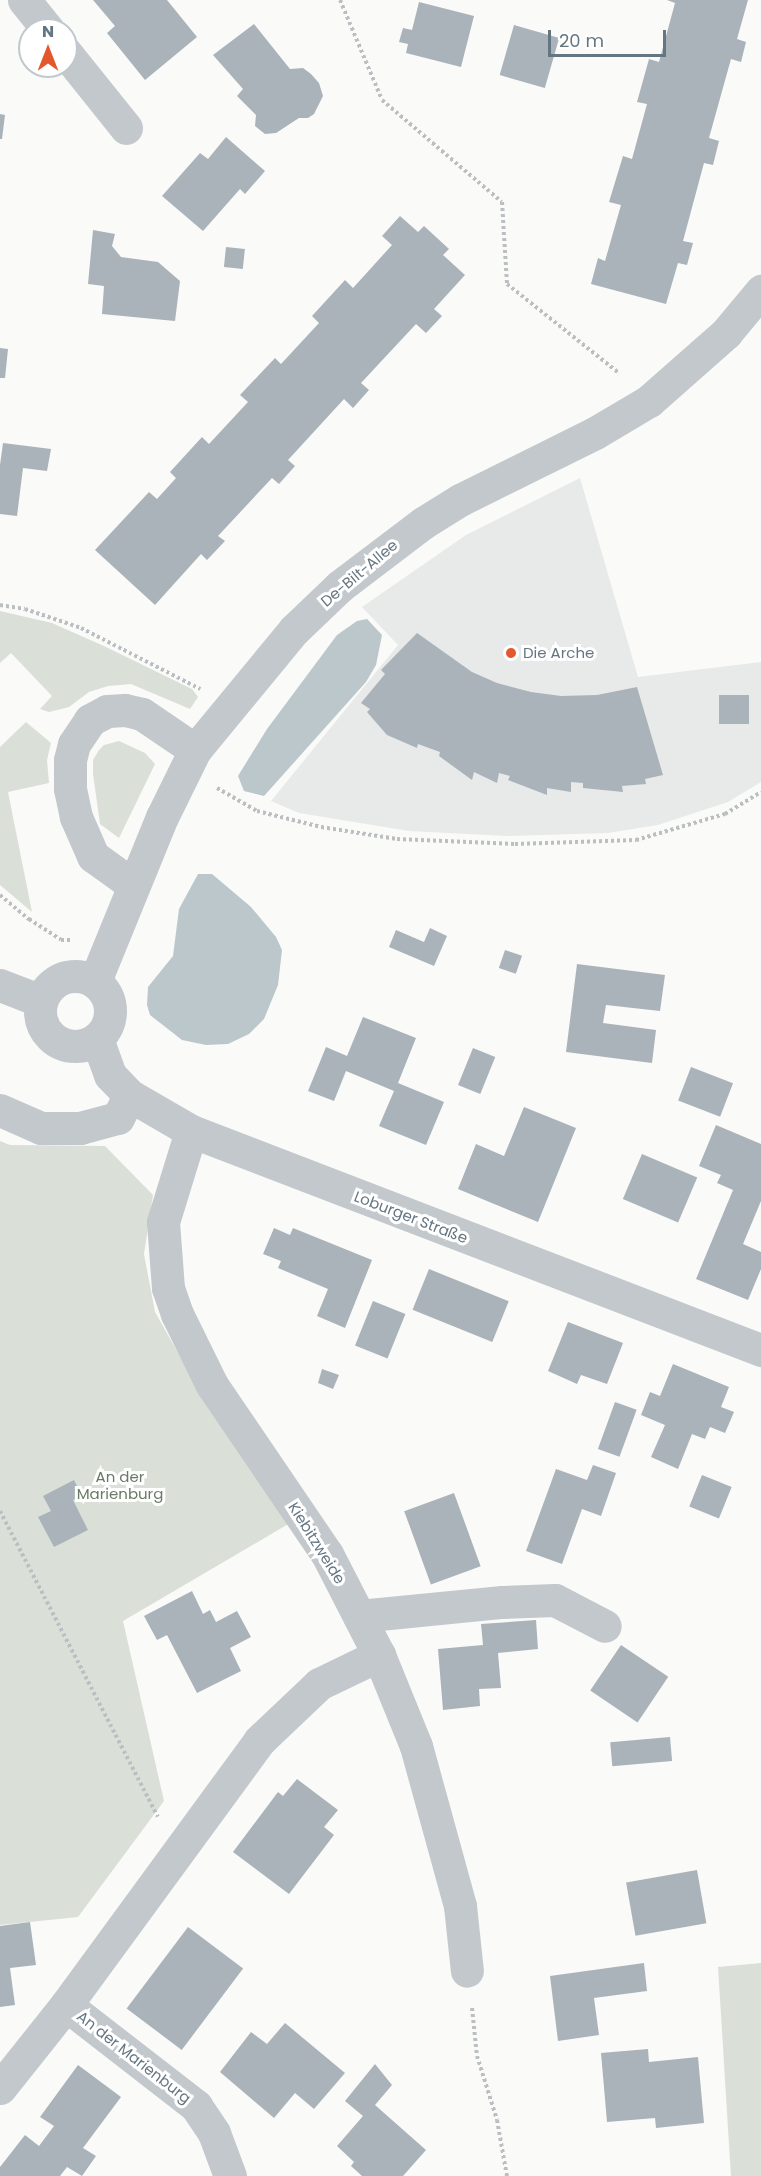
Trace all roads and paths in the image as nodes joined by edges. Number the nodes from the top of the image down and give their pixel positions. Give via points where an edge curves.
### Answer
1 (24, 0) edge
2 (340, 0) edge
3 (38, 18) edge
4 (78, 68) edge
5 (126, 128) dead end
6 (761, 291) edge
7 (649, 401) junction
8 (0, 605) edge
9 (232, 704) junction
10 (195, 750) junction
11 (207, 783) dead end
12 (761, 792) edge
13 (133, 885) junction
14 (0, 895) edge
15 (111, 941) junction
16 (95, 981) junction
17 (0, 985) edge
18 (41, 1001) junction
19 (97, 1039) junction
20 (129, 1095) junction
21 (0, 1110) edge
22 (191, 1131) junction
23 (761, 1350) edge
24 (0, 1511) edge
25 (359, 1616) junction
26 (605, 1626) dead end
27 (379, 1655) junction
28 (177, 1852) junction
29 (467, 1971) joint
30 (66, 2005) junction
31 (0, 2088) edge
32 (230, 2176) edge
33 (507, 2176) edge

1 - 3 street
2 - 7 path via 382,100 502,202 507,284 604,360
4 - 5 street
6 - 7 street, De-Bilt-Allee via 726,333
7 - 9 street, De-Bilt-Allee via 595,433 460,500 390,546 294,630
8 - 9 path via 81,628
9 - 10 street, De-Bilt-Allee
10 - 13 street, De-Bilt-Allee
10 - 13 street via 142,714 125,710 107,711 90,720 74,744 70,789 76,817 93,856
11 - 12 path via 257,811 321,827 397,839 515,844 636,840 725,814
13 - 15 street, De-Bilt-Allee
14 - 15 path via 60,940
15 - 16 street, De-Bilt-Allee
16 - 18 street via 85,977 63,978 46,991
16 - 19 street via 111,1010 110,1020
17 - 18 street
18 - 19 street via 42,1023 55,1040 76,1046
19 - 20 street, Loburger Straße via 110,1076
20 - 21 street via 118,1118 80,1128 41,1128
20 - 22 street, Loburger Straße
22 - 23 street, Loburger Straße
22 - 25 street, Kiebitzweide via 163,1222 168,1288 177,1314 212,1384 327,1554
24 - 28 path
25 - 26 street via 555,1600
25 - 27 street, Kiebitzweide
27 - 28 street, An der Marienburg via 319,1684 259,1741
27 - 29 street, Kiebitzweide via 416,1746 460,1906
28 - 30 street, An der Marienburg
29 - 33 path via 477,2056
30 - 31 street, An der Marienburg
30 - 32 street, An der Marienburg via 196,2106 214,2133

